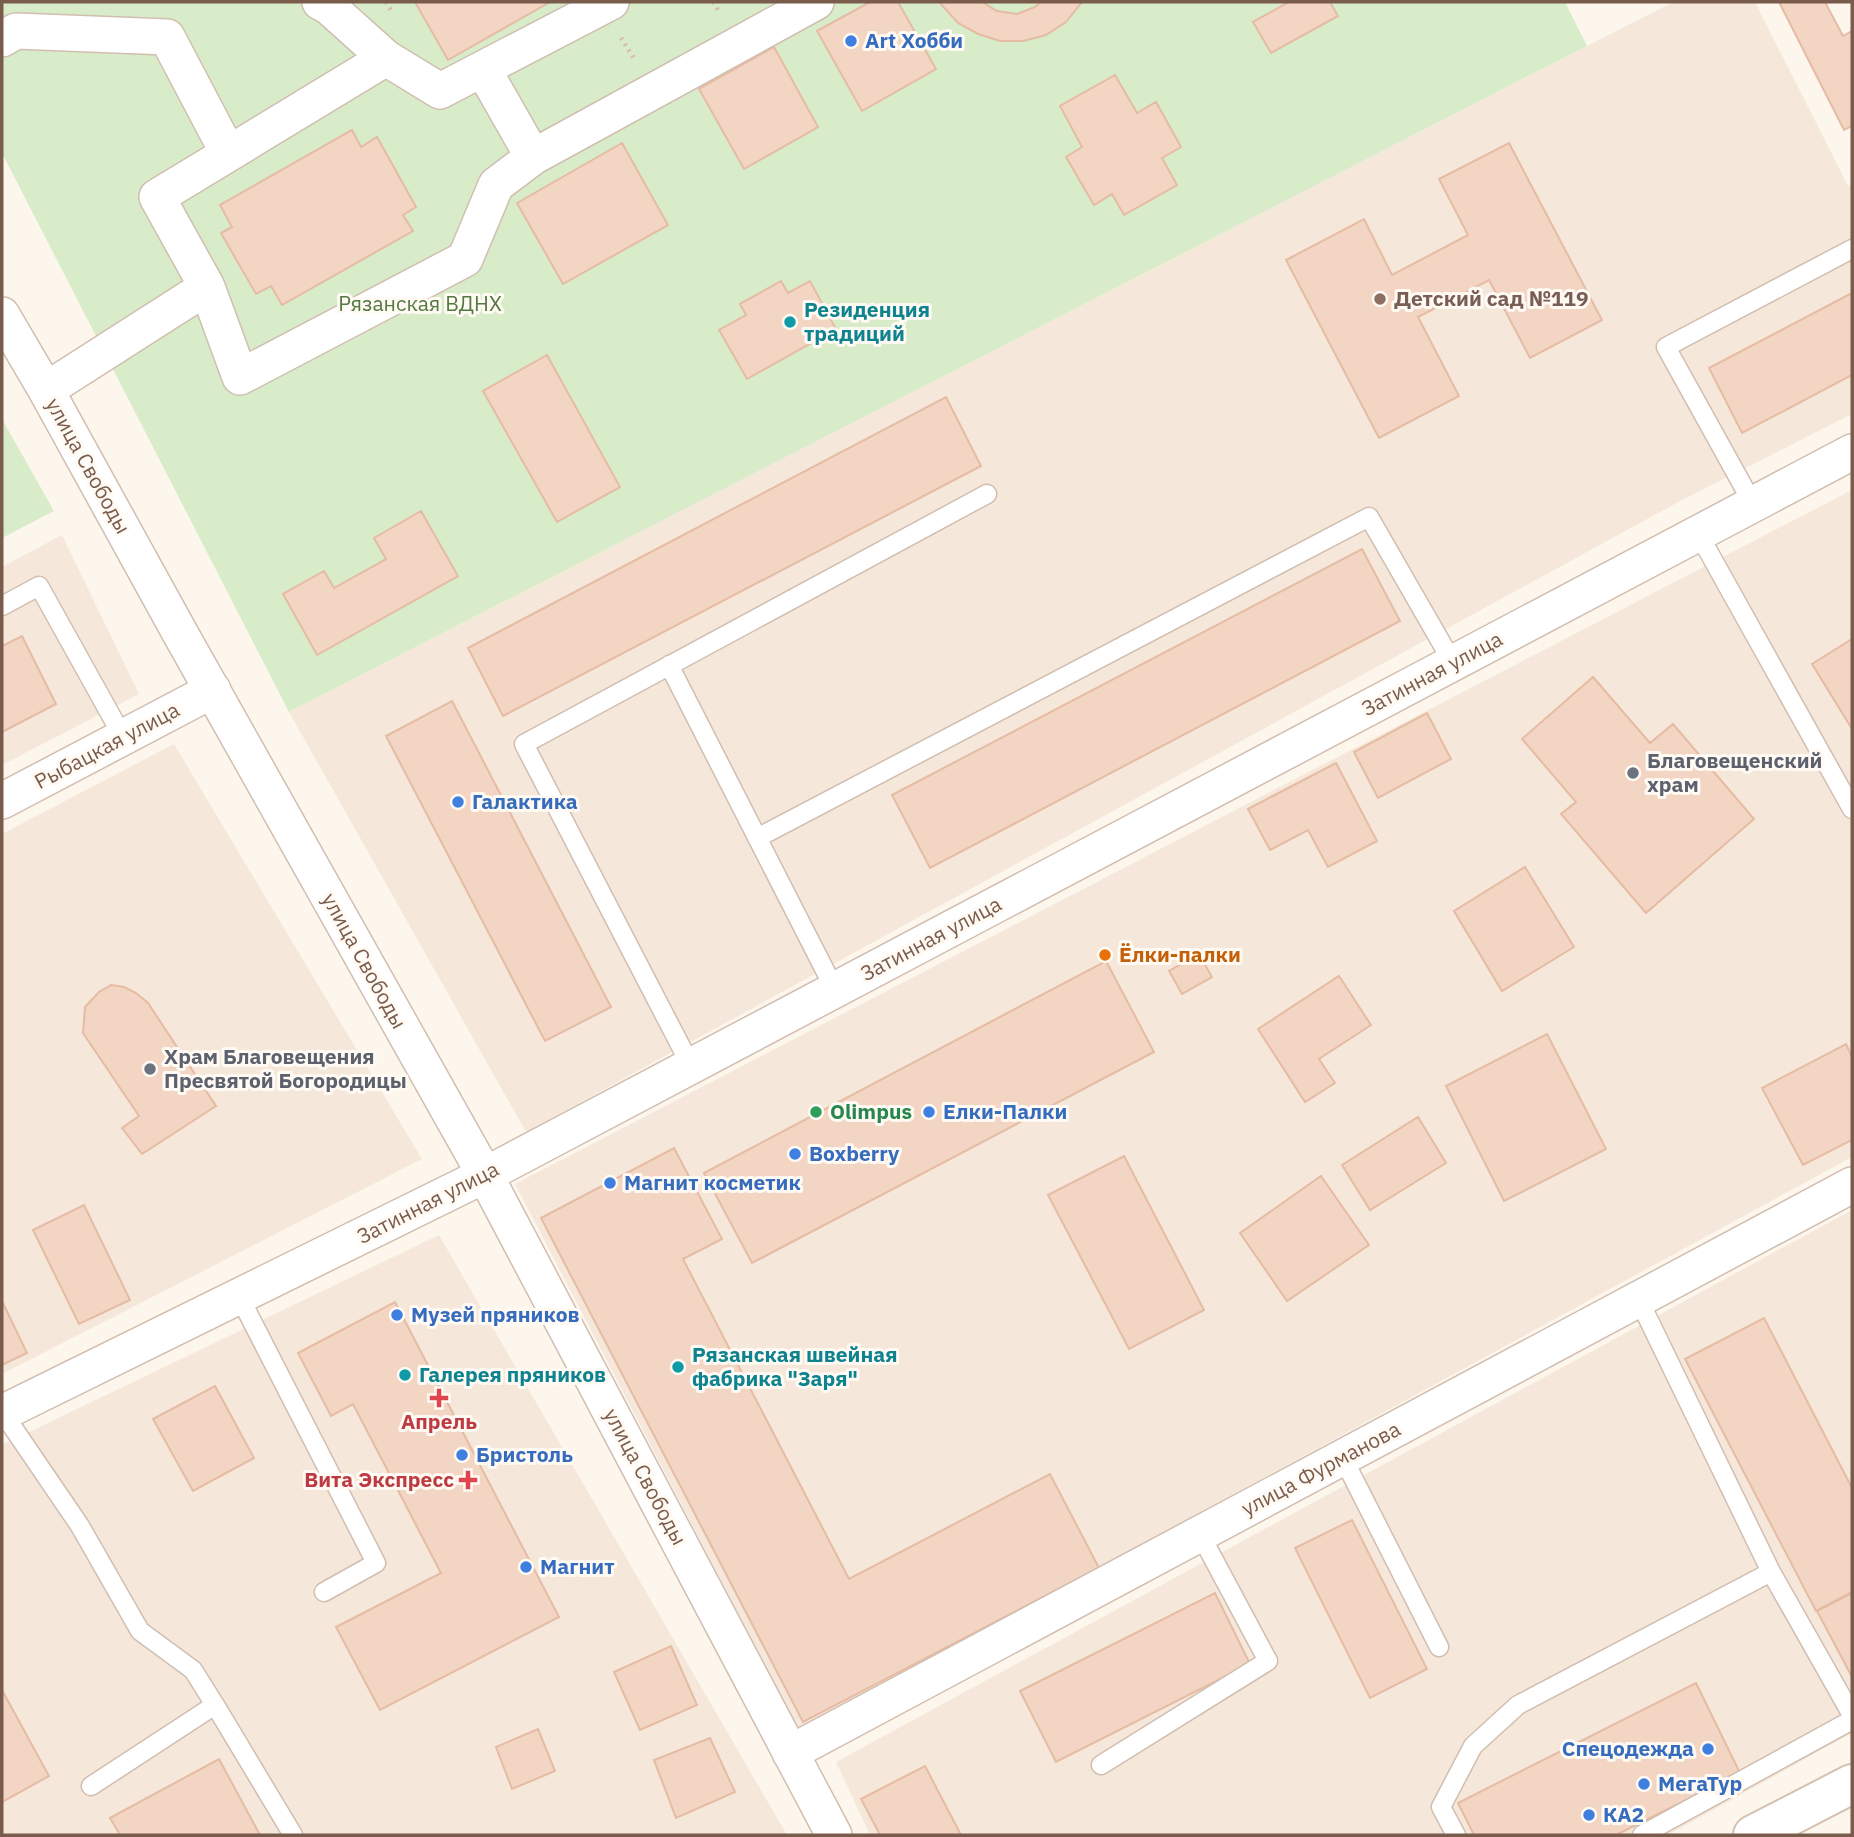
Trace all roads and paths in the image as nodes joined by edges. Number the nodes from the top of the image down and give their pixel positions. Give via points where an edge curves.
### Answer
1 (320, 2) edge
2 (816, 2) edge
3 (607, 4) edge
4 (2, 39) edge
5 (386, 58) junction
6 (483, 69) junction
7 (653, 91) junction
8 (228, 153) junction
9 (533, 157) junction
10 (1852, 249) edge
11 (207, 287) junction
12 (2, 315) edge
13 (46, 390) junction
14 (1852, 452) edge
15 (987, 494) dead end
16 (1753, 504) junction
17 (1698, 533) junction
18 (2, 606) edge
19 (1453, 663) junction
20 (669, 665) junction
21 (213, 691) junction
22 (123, 737) junction
23 (2, 801) edge
24 (1852, 809) edge
25 (757, 838) junction
26 (835, 990) junction
27 (691, 1066) junction
28 (485, 1175) junction
29 (1852, 1185) edge
30 (239, 1296) junction
31 (1639, 1300) junction
32 (2, 1413) edge
33 (1343, 1458) junction
34 (1200, 1534) junction
35 (1771, 1572) junction
36 (324, 1592) dead end
37 (1439, 1647) dead end
38 (215, 1705) junction
39 (1851, 1712) edge
40 (790, 1753) junction
41 (1101, 1765) dead end
42 (1852, 1784) edge
43 (91, 1786) dead end
44 (293, 1835) edge
45 (834, 1835) edge
46 (1456, 1835) edge
47 (1642, 1835) edge
48 (1753, 1835) edge

1 - 5 street
2 - 7 street
3 - 6 street
3 - 7 path
4 - 8 street via 16,31 167,37
5 - 6 street via 440,91
5 - 8 street
6 - 9 street
7 - 9 street
8 - 11 street via 157,197
9 - 11 street via 496,185 464,259 240,377
10 - 16 lane via 1666,347
11 - 13 street
12 - 13 street, улица Свободы
13 - 21 street, улица Свободы
14 - 16 street, Затинная улица
15 - 20 lane
16 - 17 street, Затинная улица
17 - 19 street, Затинная улица
17 - 24 lane
18 - 22 lane via 39,586
19 - 25 lane via 1369,517
19 - 26 street, Затинная улица
20 - 25 lane
20 - 27 lane via 524,744
21 - 22 street, Рыбацкая улица
21 - 28 street, улица Свободы
22 - 23 street, Рыбацкая улица
25 - 26 lane
26 - 27 street, Затинная улица
27 - 28 street, Затинная улица
28 - 30 street, Затинная улица
28 - 40 street, улица Свободы
29 - 31 street, улица Фурманова
30 - 32 street, Затинная улица
30 - 36 lane via 376,1563
31 - 33 street, улица Фурманова
31 - 35 lane
32 - 38 lane via 80,1526 140,1630 193,1670
33 - 34 street, улица Фурманова
33 - 37 lane
34 - 40 street, улица Фурманова
34 - 41 lane via 1268,1661
35 - 39 lane
35 - 46 lane via 1518,1705 1474,1746 1441,1807
38 - 43 lane
38 - 44 lane
39 - 47 lane
40 - 45 street, улица Свободы
42 - 48 main road

